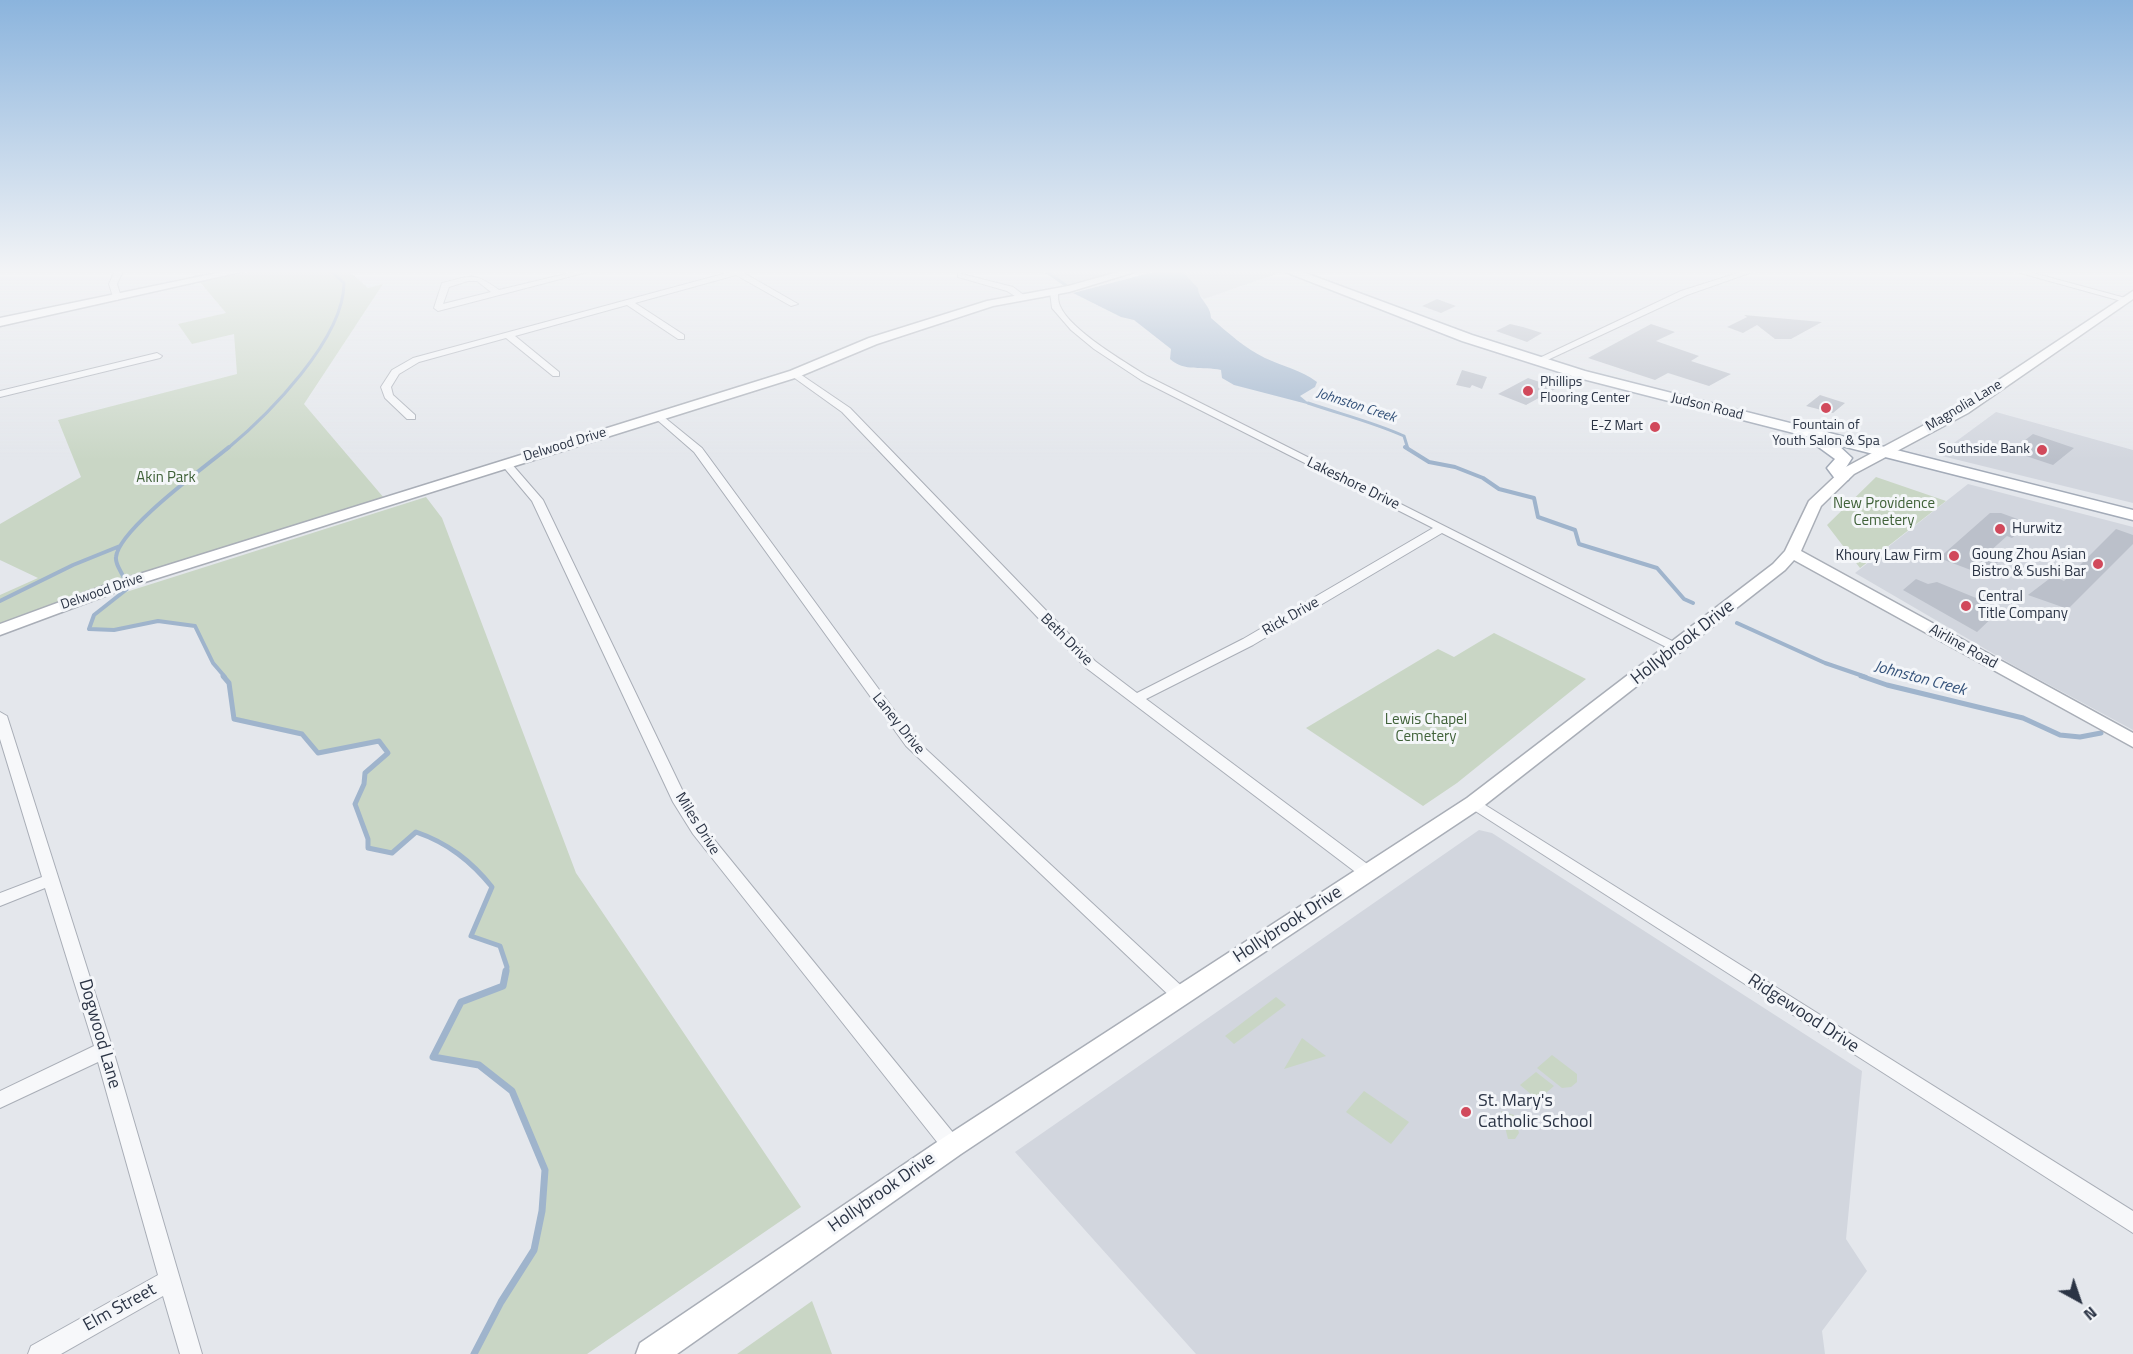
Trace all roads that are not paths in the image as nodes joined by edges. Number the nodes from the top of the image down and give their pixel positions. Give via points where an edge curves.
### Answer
1 (507, 334) joint
2 (677, 334) edge
3 (895, 334) edge
4 (1084, 334) edge
5 (1464, 334) edge
6 (1596, 334) edge
7 (2074, 334) edge
8 (681, 337) dead end
9 (157, 356) dead end
10 (1538, 361) junction
11 (556, 374) dead end
12 (794, 374) junction
13 (0, 394) edge
14 (659, 416) junction
15 (411, 417) dead end
16 (1769, 423) junction
17 (1881, 451) junction
18 (506, 464) junction
19 (1842, 476) junction
20 (2133, 515) edge
21 (1442, 528) junction
22 (1792, 553) junction
23 (0, 630) edge
24 (1677, 647) junction
25 (1135, 699) junction
26 (1, 718) edge
27 (2133, 741) edge
28 (1474, 803) junction
29 (1368, 873) junction
30 (52, 879) junction
31 (0, 900) edge
32 (1181, 996) junction
33 (104, 1050) junction
34 (0, 1100) edge
35 (952, 1146) junction
36 (2133, 1224) edge
37 (170, 1280) junction
38 (39, 1354) edge
39 (191, 1354) edge
40 (651, 1354) edge

1 - 11 street
1 - 15 street via 422,358 395,372 387,382 387,392
2 - 8 street
3 - 12 main road, Delwood Drive
4 - 21 street, Lakeshore Drive via 1133,371 1186,401
5 - 10 main road, Judson Road
6 - 10 street
7 - 17 main road, Magnolia Lane via 1963,410
9 - 13 street
10 - 16 main road, Judson Road
12 - 14 main road, Delwood Drive
12 - 25 street, Beth Drive via 846,410 1072,647
14 - 18 main road, Delwood Drive
14 - 32 street, Laney Drive via 698,450 911,743
16 - 17 main road, Judson Road
16 - 19 main road via 1778,432 1839,452 1843,462 1835,468
17 - 19 main road, Hollybrook Drive
17 - 20 main road, Judson Road
18 - 23 main road, Delwood Drive via 102,591
18 - 35 street, Miles Drive via 537,500 681,802 698,830
19 - 22 main road, Hollybrook Drive via 1810,510
21 - 24 street, Lakeshore Drive
21 - 25 street, Rick Drive via 1242,646
22 - 24 main road, Hollybrook Drive
22 - 27 main road, Airline Road
24 - 28 main road, Hollybrook Drive
25 - 29 street, Beth Drive
26 - 30 street, Dogwood Lane
28 - 29 main road, Hollybrook Drive
28 - 36 street, Ridgewood Drive
29 - 32 main road, Hollybrook Drive
30 - 31 street
30 - 33 street, Dogwood Lane
32 - 35 main road, Hollybrook Drive
33 - 34 street
33 - 37 street, Dogwood Lane
35 - 40 main road, Hollybrook Drive
37 - 38 street, Elm Street
37 - 39 street, Dogwood Lane

